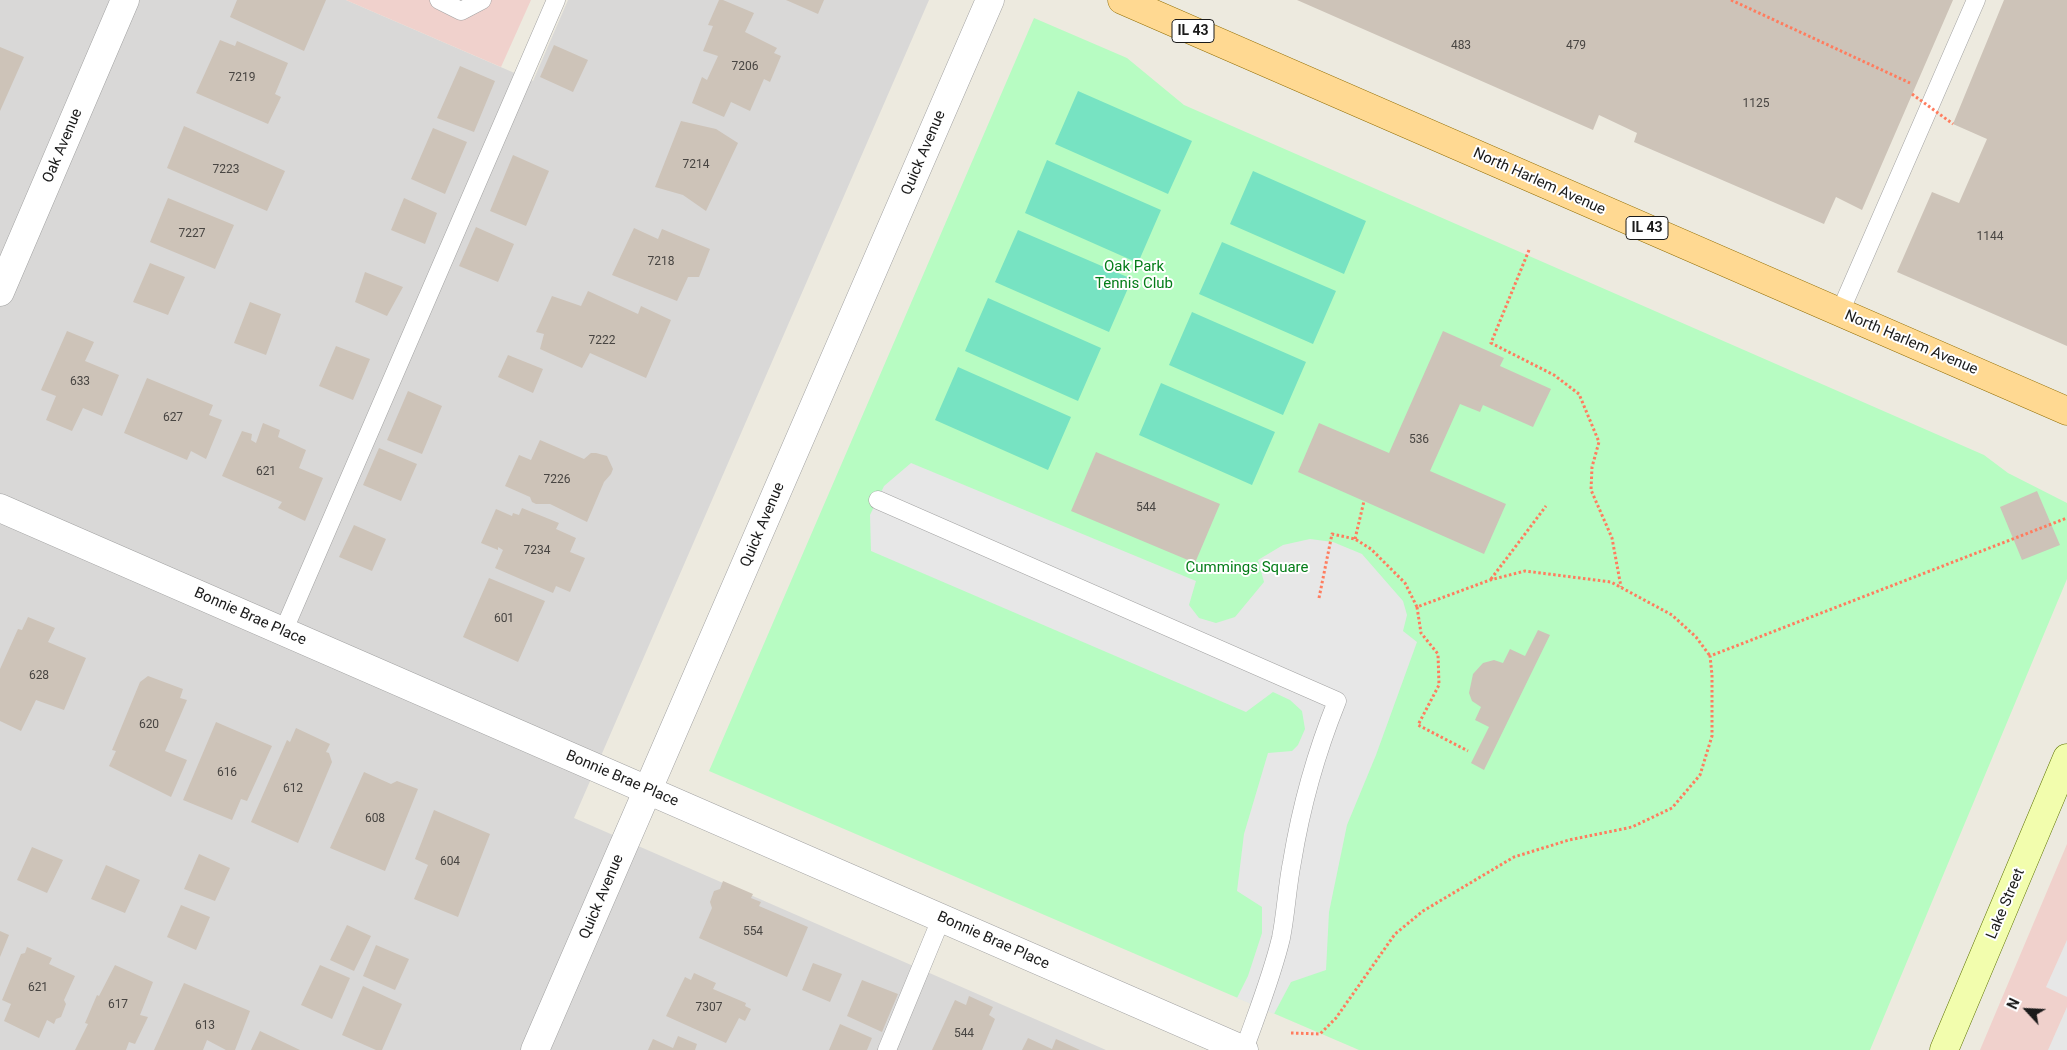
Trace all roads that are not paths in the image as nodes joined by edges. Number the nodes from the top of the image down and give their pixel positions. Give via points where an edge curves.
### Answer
1 (125, 0) edge
2 (439, 0) edge
3 (482, 0) edge
4 (556, 0) edge
5 (990, 0) edge
6 (1122, 0) edge
7 (1976, 0) edge
8 (1157, 7) edge
9 (6, 264) edge
10 (0, 292) edge
11 (1840, 312) junction
12 (2067, 411) edge
13 (878, 500) dead end
14 (0, 508) edge
15 (283, 632) junction
16 (2067, 758) edge
17 (648, 790) junction
18 (941, 919) junction
19 (535, 1050) edge
20 (887, 1050) edge
21 (1244, 1050) edge
22 (1944, 1050) edge

1 - 9 street, Oak Avenue
2 - 3 lane via 461,11
4 - 15 lane
5 - 17 street, Quick Avenue
6 - 8 main road, North Harlem Avenue / IL 43
7 - 11 lane
8 - 11 main road, North Harlem Avenue / IL 43
9 - 10 street, Oak Avenue
11 - 12 main road, North Harlem Avenue / IL 43
13 - 21 lane via 1337,701 1316,756 1303,804 1280,940
14 - 15 street, Bonnie Brae Place
15 - 17 street, Bonnie Brae Place
16 - 22 main road, Lake Street
17 - 18 street, Bonnie Brae Place
17 - 19 street, Quick Avenue
18 - 20 lane
18 - 21 street, Bonnie Brae Place

